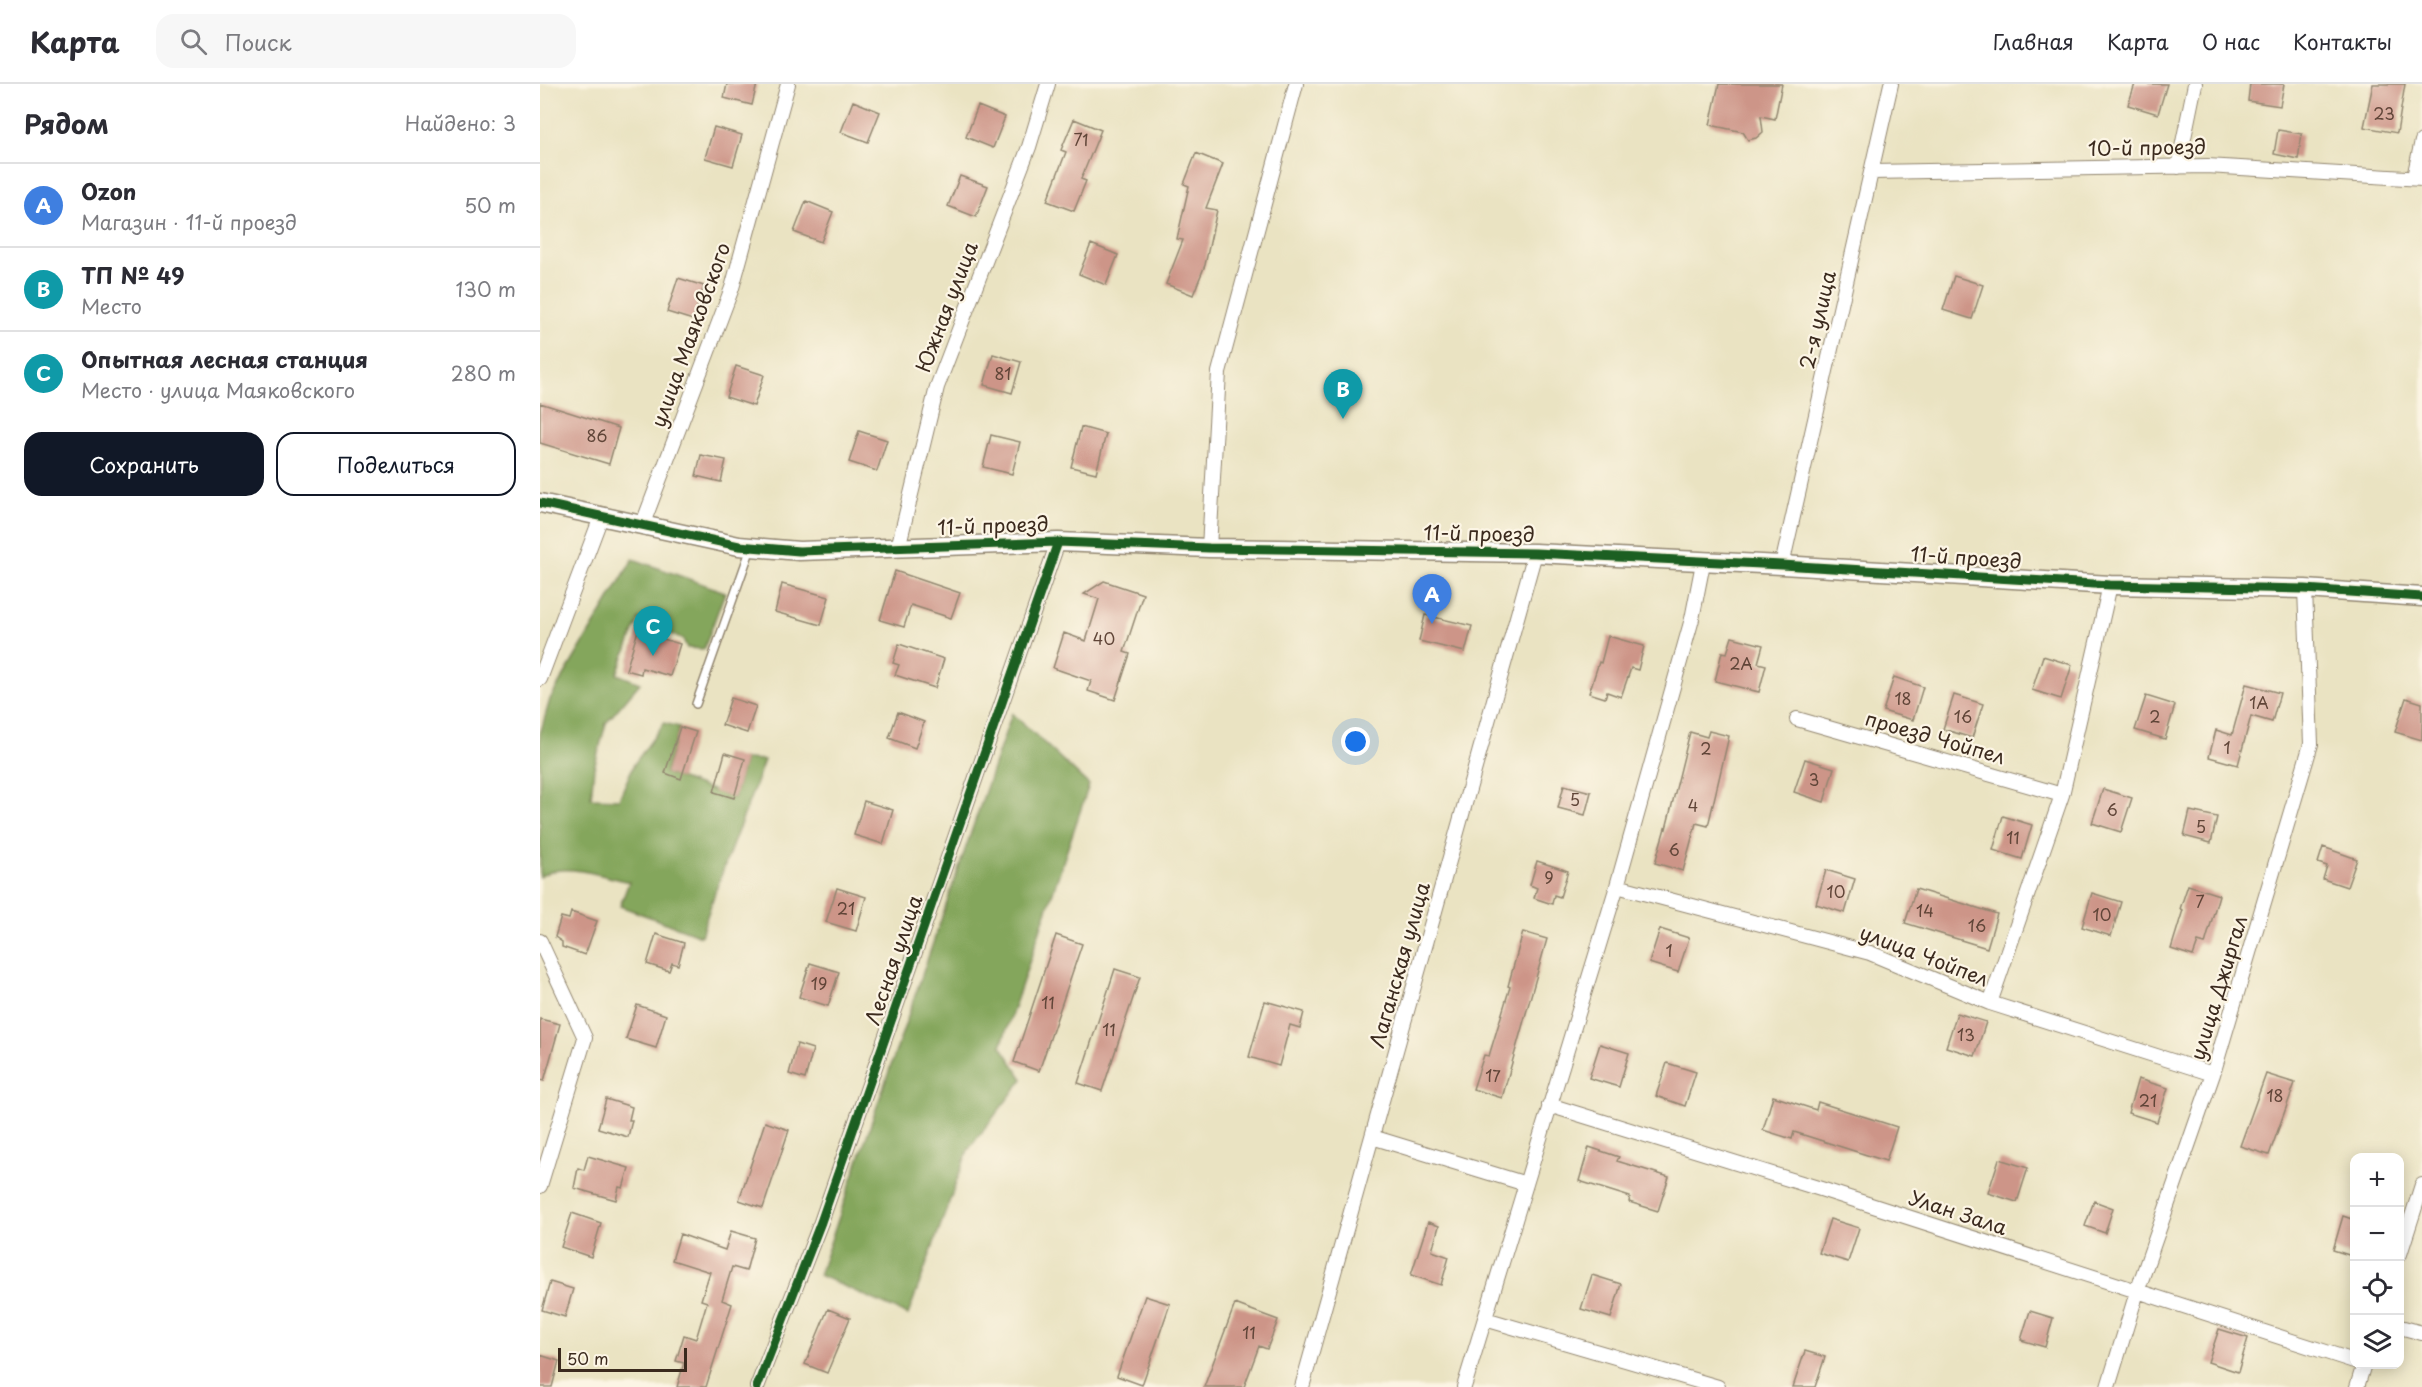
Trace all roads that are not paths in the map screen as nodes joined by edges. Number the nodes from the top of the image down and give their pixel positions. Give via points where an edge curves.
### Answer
1 (788, 84) edge
2 (1048, 84) edge
3 (1296, 84) edge
4 (1891, 84) edge
5 (2195, 84) edge
6 (2422, 141) edge
7 (2178, 167) junction
8 (1872, 172) junction
9 (2418, 178) edge
10 (540, 504) edge
11 (601, 517) junction
12 (642, 526) junction
13 (1058, 542) junction
14 (751, 547) junction
15 (898, 548) junction
16 (1209, 548) junction
17 (1535, 553) junction
18 (1703, 563) junction
19 (1782, 565) junction
20 (2110, 585) junction
21 (2305, 589) junction
22 (2422, 597) edge
23 (540, 679) edge
24 (696, 704) dead end
25 (1797, 719) dead end
26 (2062, 795) junction
27 (1617, 886) junction
28 (540, 941) edge
29 (1990, 1003) junction
30 (2213, 1074) junction
31 (1549, 1105) junction
32 (1372, 1137) junction
33 (1526, 1184) junction
34 (2422, 1185) edge
35 (540, 1186) edge
36 (2404, 1241) edge
37 (2138, 1292) junction
38 (1485, 1319) junction
39 (2404, 1328) edge
40 (2422, 1333) edge
41 (2350, 1359) edge
42 (2363, 1369) edge
43 (757, 1387) edge
44 (1302, 1387) edge
45 (1464, 1387) edge
46 (1718, 1387) edge
47 (2108, 1387) edge
48 (2357, 1387) edge

1 - 12 street, улица Маяковского via 732,288
2 - 15 street, Южная улица via 1029,147 937,387
3 - 16 street via 1219,372
4 - 8 street, 2-я улица
5 - 7 street
6 - 9 street
7 - 8 street, 10-й проезд
7 - 9 street, 10-й проезд
8 - 19 street, 2-я улица
10 - 11 street, 11-й проезд
11 - 12 street, 11-й проезд
11 - 23 street
12 - 14 street, 11-й проезд
13 - 15 street, 11-й проезд
13 - 16 street, 11-й проезд
13 - 43 street, Лесная улица via 821,1222
14 - 15 street, 11-й проезд via 800,551
14 - 24 lane
16 - 17 street, 11-й проезд
17 - 18 street, 11-й проезд
17 - 32 street, Лаганская улица
18 - 19 street, 11-й проезд
18 - 27 street via 1692,619
19 - 20 street, 11-й проезд
20 - 21 street, 11-й проезд
20 - 26 street
21 - 22 street, 11-й проезд
21 - 30 street, улица Джиргал via 2312,744
25 - 26 street, проезд Чойпел
26 - 29 street
27 - 29 street, улица Чойпел via 1870,953
27 - 31 street
28 - 35 street via 585,1038
29 - 30 street, улица Чойпел
30 - 37 street, улица Джиргал
31 - 33 street
31 - 37 street, Улан Зала
32 - 33 street
32 - 44 street, Лаганская улица
33 - 38 street
34 - 36 street
37 - 41 street, Улан Зала
37 - 47 street, улица Джиргал
38 - 45 street
38 - 46 street
39 - 40 street
42 - 48 street

